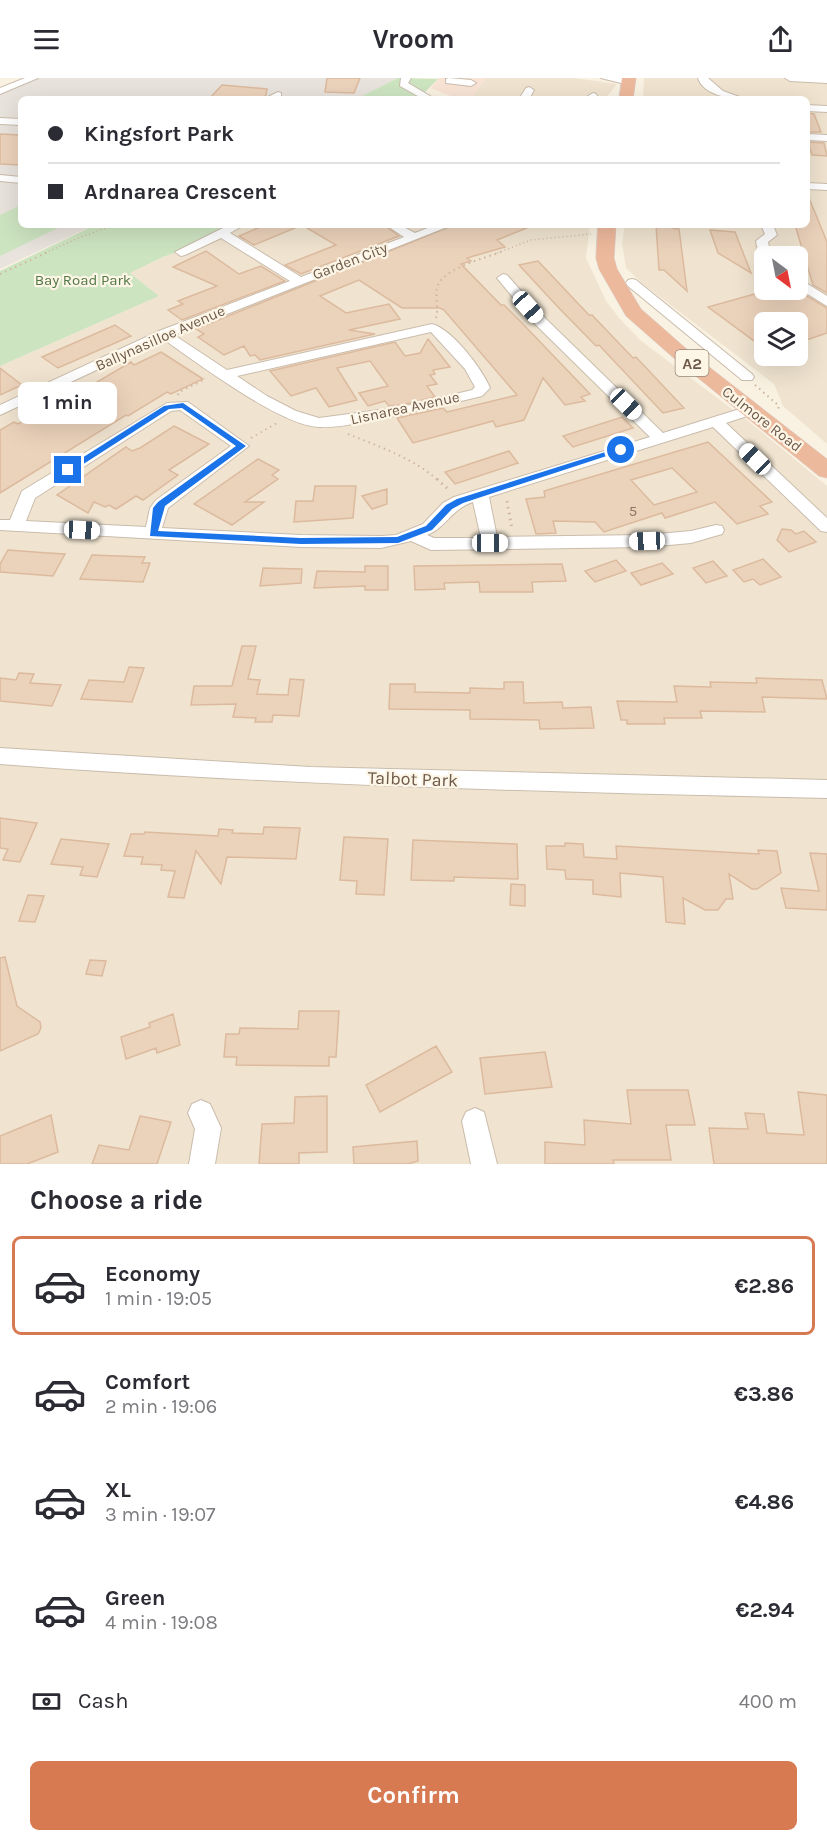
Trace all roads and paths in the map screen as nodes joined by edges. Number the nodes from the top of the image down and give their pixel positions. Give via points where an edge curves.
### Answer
1 (33, 78) edge
2 (406, 78) edge
3 (606, 78) edge
4 (703, 78) edge
5 (790, 78) edge
6 (629, 80) edge
7 (827, 80) edge
8 (453, 82) dead end
9 (472, 82) edge
10 (0, 91) edge
11 (425, 96) edge
12 (626, 96) edge
13 (730, 96) edge
14 (810, 108) edge
15 (827, 109) edge
16 (0, 121) edge
17 (18, 122) edge
18 (0, 127) edge
19 (18, 128) edge
20 (810, 137) edge
21 (827, 138) edge
22 (0, 178) edge
23 (18, 180) edge
24 (810, 186) edge
25 (827, 187) edge
26 (106, 228) edge
27 (232, 228) edge
28 (397, 228) edge
29 (438, 228) edge
30 (768, 228) edge
31 (607, 229) edge
32 (221, 233) junction
33 (413, 237) junction
34 (763, 246) edge
35 (181, 252) dead end
36 (0, 274) edge
37 (502, 278) dead end
38 (298, 280) junction
39 (632, 283) dead end
40 (808, 289) edge
41 (255, 298) joint
42 (827, 302) edge
43 (432, 328) junction
44 (164, 334) junction
45 (698, 336) junction
46 (670, 344) junction
47 (224, 373) junction
48 (747, 377) dead end
49 (174, 405) junction
50 (751, 410) junction
51 (0, 411) edge
52 (291, 414) junction
53 (716, 421) junction
54 (318, 423) junction
55 (659, 437) junction
56 (242, 446) junction
57 (827, 471) edge
58 (504, 487) junction
59 (480, 495) junction
60 (460, 501) junction
61 (8, 525) edge
62 (827, 527) edge
63 (716, 530) dead end
64 (153, 533) junction
65 (413, 535) junction
66 (490, 543) junction
67 (515, 543) junction
68 (0, 756) edge
69 (827, 789) edge
70 (201, 1113) dead end
71 (475, 1121) dead end
72 (202, 1164) edge
73 (484, 1164) edge

1 - 10 street
2 - 11 street via 403,84
3 - 6 street
4 - 13 street via 720,93
5 - 7 street
6 - 12 highway
8 - 9 street
14 - 15 street
16 - 17 street
18 - 19 street
20 - 21 street
22 - 23 street
24 - 25 street
26 - 36 path
27 - 32 street
28 - 33 street
29 - 33 street, Garden City
30 - 34 street via 771,235 762,241
31 - 43 path via 531,240 452,271 437,284 439,311
31 - 46 highway, Culmore Road / A2 via 605,258 615,284 633,312
32 - 35 street
32 - 38 street
33 - 38 street, Garden City
37 - 55 street via 541,322
38 - 41 street, Garden City
39 - 45 street
40 - 42 street
41 - 44 street, Ballynasilloe Avenue
43 - 47 street
43 - 54 street, Lisnarea Avenue via 483,388 477,393 402,411
44 - 47 street, Lisnarea Avenue
44 - 51 street, Ballynasilloe Avenue
45 - 46 street
45 - 48 street
46 - 50 highway, Culmore Road / A2
47 - 49 path via 179,392
47 - 52 street, Lisnarea Avenue
49 - 56 street via 183,405
49 - 61 street via 28,495
50 - 53 street
50 - 57 highway, Culmore Road / A2
52 - 54 street, Lisnarea Avenue
52 - 56 path
53 - 55 street
53 - 62 street
54 - 60 path via 404,457 427,470
55 - 58 street
56 - 64 street via 162,504
58 - 59 street
58 - 67 path
59 - 60 street
59 - 66 street
60 - 65 street via 429,528
61 - 64 street
63 - 67 street via 647,541
64 - 65 street via 369,542
65 - 66 street via 431,544
66 - 67 street
68 - 69 street, Talbot Park via 148,768 413,779
70 - 72 street via 208,1128
71 - 73 street

